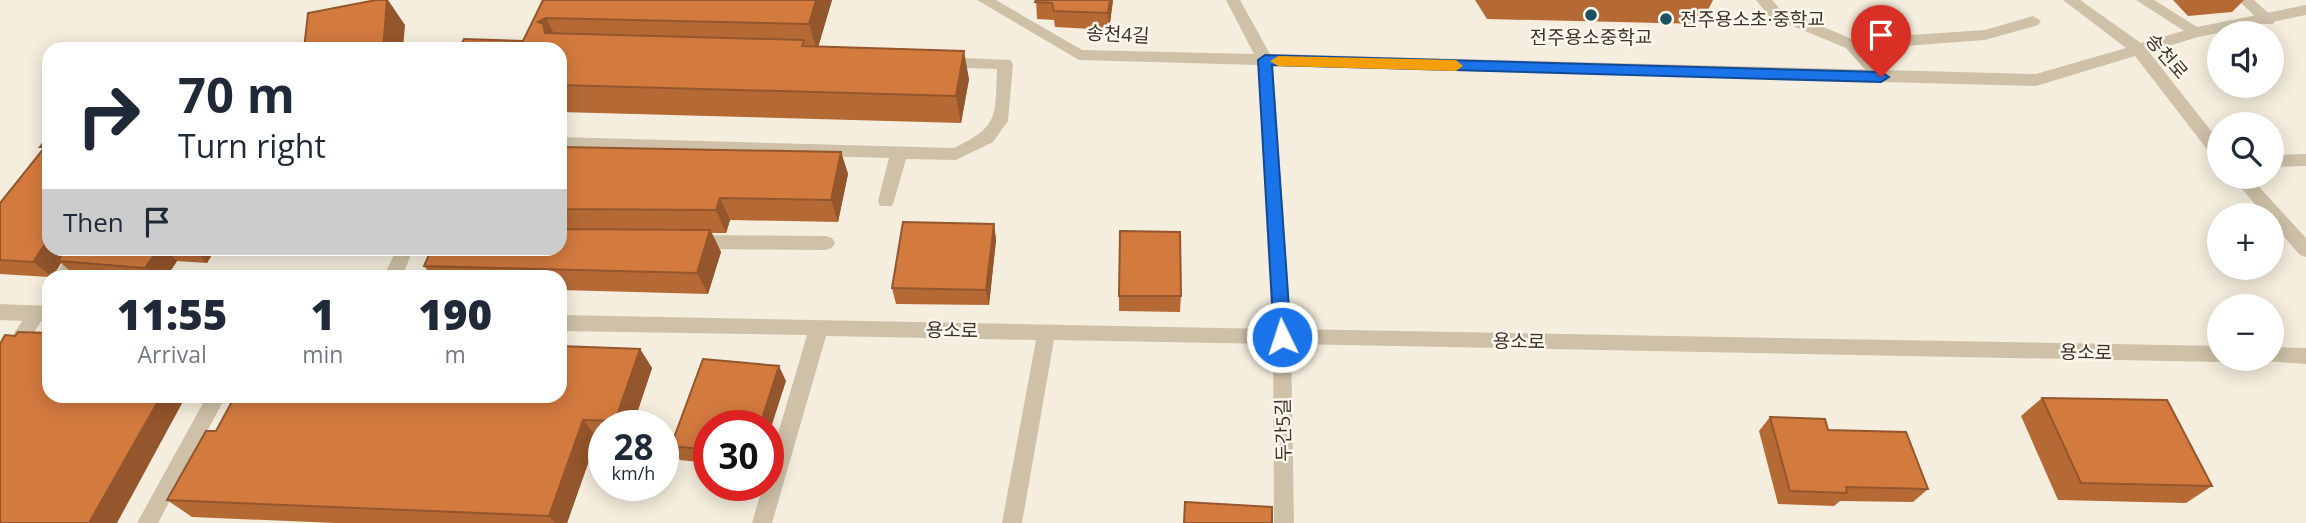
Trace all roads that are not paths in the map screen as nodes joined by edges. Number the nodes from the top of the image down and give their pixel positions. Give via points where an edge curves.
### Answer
1 (984, 0) edge
2 (1233, 0) edge
3 (1763, 0) edge
4 (2070, 0) edge
5 (2143, 0) edge
6 (2245, 0) edge
7 (2306, 10) edge
8 (2268, 20) junction
9 (2033, 21) dead end
10 (2197, 32) junction
11 (1850, 44) junction
12 (2138, 49) junction
13 (1265, 60) junction
14 (922, 62) edge
15 (1881, 77) junction
16 (2207, 138) edge
17 (567, 143) edge
18 (899, 153) junction
19 (2306, 160) edge
20 (2284, 161) edge
21 (2251, 189) edge
22 (886, 201) dead end
23 (680, 242) edge
24 (826, 243) dead end
25 (2306, 250) edge
26 (0, 312) edge
27 (42, 314) edge
28 (42, 315) edge
29 (567, 323) edge
30 (819, 327) junction
31 (1046, 332) junction
32 (1282, 337) junction
33 (2207, 355) edge
34 (2284, 355) edge
35 (2306, 356) edge
36 (0, 369) edge
37 (213, 403) edge
38 (147, 523) edge
39 (762, 523) edge
40 (1012, 523) edge
41 (1284, 523) edge

1 - 13 street, 송천4길 via 1079,55
2 - 13 street
3 - 11 street via 1774,12
4 - 12 street, 송천로
5 - 10 street
6 - 8 street
7 - 8 street, 송천4길
8 - 10 street, 송천4길
9 - 11 street via 1985,35
10 - 12 street, 송천4길
11 - 15 street
12 - 15 street, 송천4길 via 2036,80
12 - 16 street, 송천로
13 - 15 street, 송천4길
13 - 32 street
14 - 18 street via 1005,64 1002,122 985,142 956,154
17 - 18 street
18 - 22 street
19 - 20 street
21 - 25 street
23 - 24 street
26 - 27 street
28 - 36 street
29 - 30 street, 용소로
30 - 31 street, 용소로
30 - 39 street
31 - 32 street, 용소로
31 - 40 street
32 - 33 street, 용소로
32 - 41 street, 두간5길
34 - 35 street
37 - 38 street

